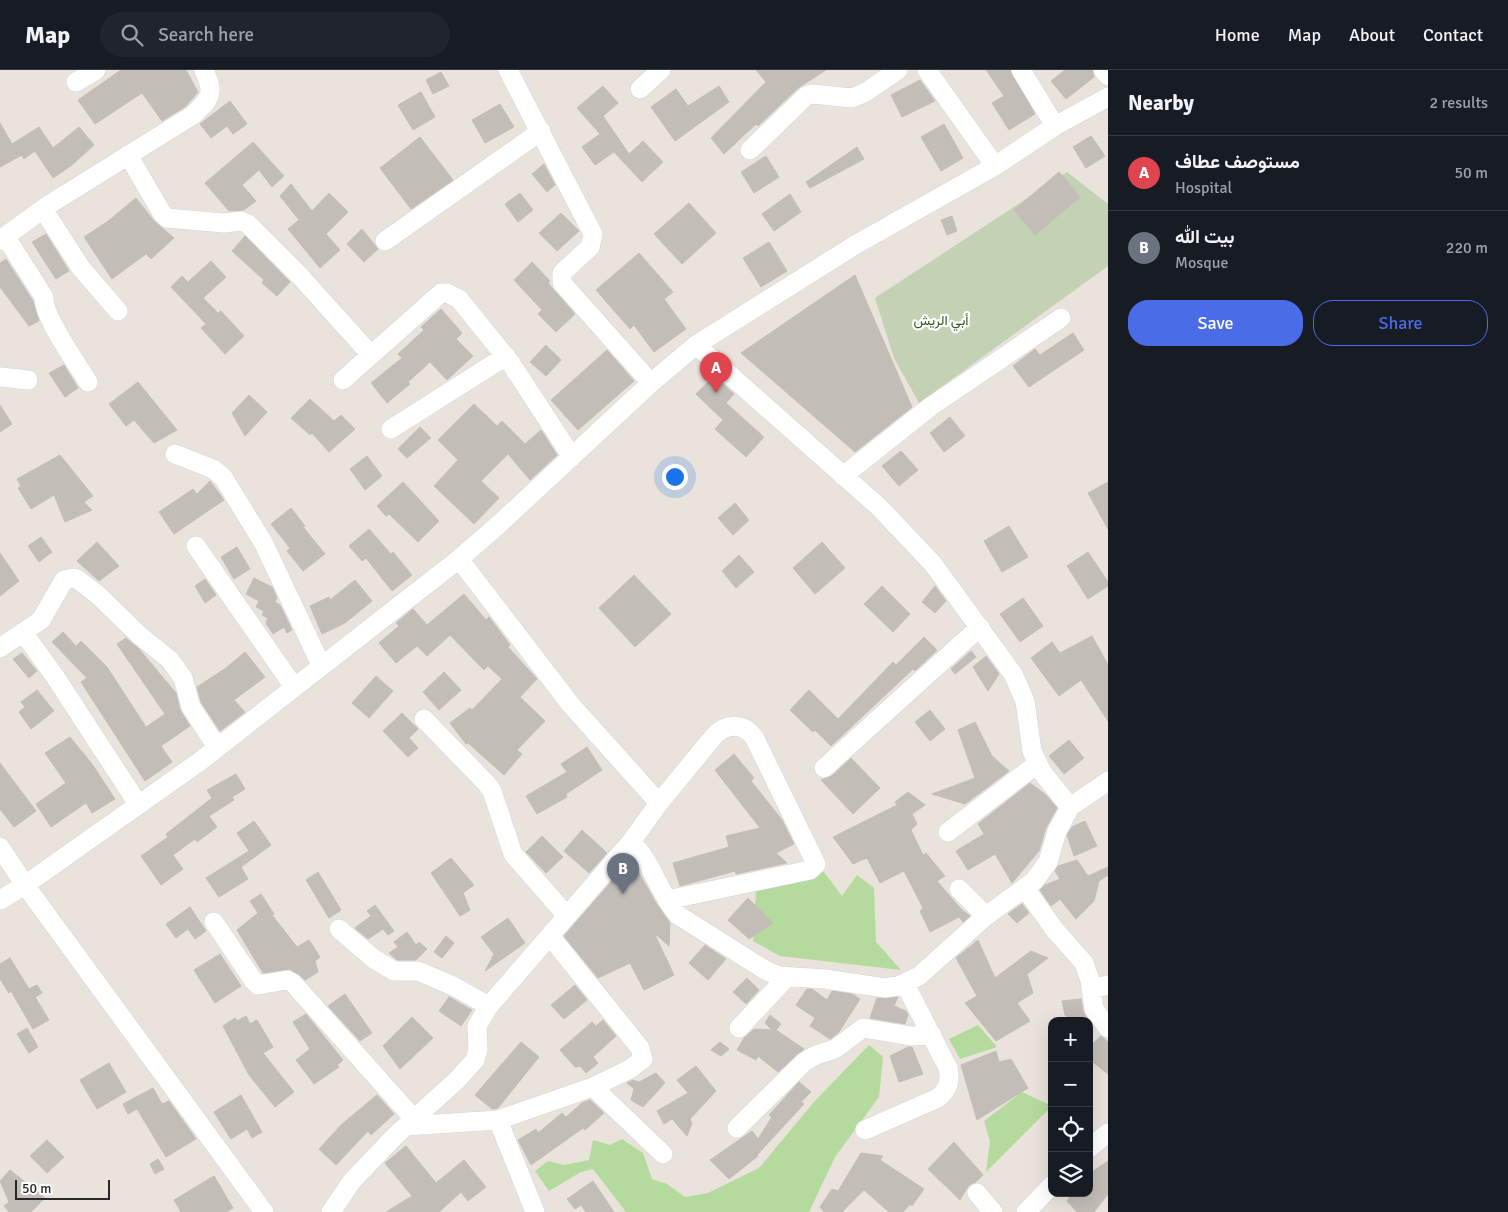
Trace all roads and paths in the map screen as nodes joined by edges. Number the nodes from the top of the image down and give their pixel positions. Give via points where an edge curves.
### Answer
1 (96, 70) edge
2 (204, 70) edge
3 (508, 70) edge
4 (662, 70) edge
5 (898, 70) edge
6 (927, 70) edge
7 (1020, 70) edge
8 (1103, 70) edge
9 (1108, 76) edge
10 (76, 82) dead end
11 (640, 88) dead end
12 (1108, 97) edge
13 (1055, 126) junction
14 (541, 131) junction
15 (750, 150) dead end
16 (128, 155) junction
17 (995, 166) junction
18 (43, 209) junction
19 (3, 238) edge
20 (385, 241) dead end
21 (118, 311) dead end
22 (1061, 318) dead end
23 (696, 345) junction
24 (371, 355) junction
25 (506, 356) junction
26 (0, 377) edge
27 (28, 380) dead end
28 (343, 380) dead end
29 (88, 382) dead end
30 (650, 383) junction
31 (391, 429) dead end
32 (175, 454) dead end
33 (572, 457) junction
34 (844, 476) junction
35 (196, 546) dead end
36 (460, 559) junction
37 (980, 626) junction
38 (23, 632) junction
39 (0, 648) edge
40 (321, 665) junction
41 (294, 686) junction
42 (424, 719) dead end
43 (217, 747) junction
44 (1037, 764) junction
45 (824, 768) dead end
46 (1108, 781) edge
47 (659, 803) junction
48 (138, 804) junction
49 (1070, 807) junction
50 (948, 832) dead end
51 (631, 842) junction
52 (0, 847) edge
53 (25, 885) junction
54 (1025, 888) junction
55 (959, 889) dead end
56 (0, 900) edge
57 (667, 900) junction
58 (567, 916) junction
59 (986, 916) junction
60 (214, 922) dead end
61 (339, 929) dead end
62 (550, 936) junction
63 (786, 978) junction
64 (905, 984) junction
65 (1099, 987) edge
66 (489, 1006) junction
67 (739, 1028) dead end
68 (1108, 1028) edge
69 (932, 1036) junction
70 (593, 1087) junction
71 (498, 1120) junction
72 (410, 1122) junction
73 (737, 1128) dead end
74 (865, 1130) dead end
75 (1108, 1133) edge
76 (1093, 1145) edge
77 (663, 1154) dead end
78 (1048, 1189) edge
79 (977, 1194) dead end
80 (264, 1212) edge
81 (331, 1212) edge
82 (535, 1212) edge
83 (993, 1212) edge
84 (1026, 1212) edge

1 - 10 street
2 - 16 street via 211,94 207,102 193,115
3 - 14 street
4 - 11 street
5 - 15 street via 852,98 806,96
6 - 17 street
7 - 13 street
8 - 9 street
12 - 13 street
13 - 17 street
14 - 20 street
14 - 30 street via 593,234 590,247 562,273 562,283
16 - 18 street
16 - 24 street via 162,214 167,218 248,224
17 - 23 street via 856,244
18 - 19 street
18 - 21 street via 82,268
19 - 29 street via 31,274 44,297 43,303 54,328
22 - 34 street via 930,407
23 - 30 street
23 - 34 street
24 - 25 street via 441,293 447,293 459,299
24 - 28 street
25 - 31 street
25 - 33 street
26 - 27 street
30 - 33 street
32 - 40 street via 223,476 264,544
33 - 36 street
34 - 37 street via 907,534
35 - 41 street
36 - 40 street
36 - 47 street via 571,705
37 - 44 street via 1005,660 1020,689
37 - 45 street
38 - 39 street
38 - 43 street via 43,616 64,580 77,579 176,667 183,678 191,706
38 - 48 street
40 - 41 street
41 - 43 street
42 - 58 street via 487,784 513,854
43 - 48 street
44 - 49 street
44 - 50 street
46 - 49 street
47 - 51 street
47 - 57 street via 719,731 739,726 755,739 816,862 810,870
48 - 53 street
49 - 54 street via 1057,831 1048,862
51 - 57 street via 643,855
51 - 58 street
52 - 53 street
53 - 56 street
53 - 80 street
54 - 59 street
54 - 65 street
55 - 59 street
57 - 63 street via 683,919 765,970
58 - 62 street
59 - 64 street via 919,976
60 - 72 street via 258,985 287,980 293,983
61 - 66 street via 374,959 394,971 418,971
62 - 66 street
62 - 70 street via 643,1054 643,1059 636,1065
63 - 64 street via 826,979 885,988
63 - 67 street
64 - 69 street
65 - 68 street via 1094,1009
66 - 72 street via 477,1026 475,1060
69 - 73 street via 860,1029 835,1049 804,1062
69 - 74 street via 950,1074 944,1094
70 - 71 street
70 - 77 street
71 - 72 street
71 - 82 street
72 - 81 street via 352,1181
75 - 76 street
78 - 84 street
79 - 83 street

